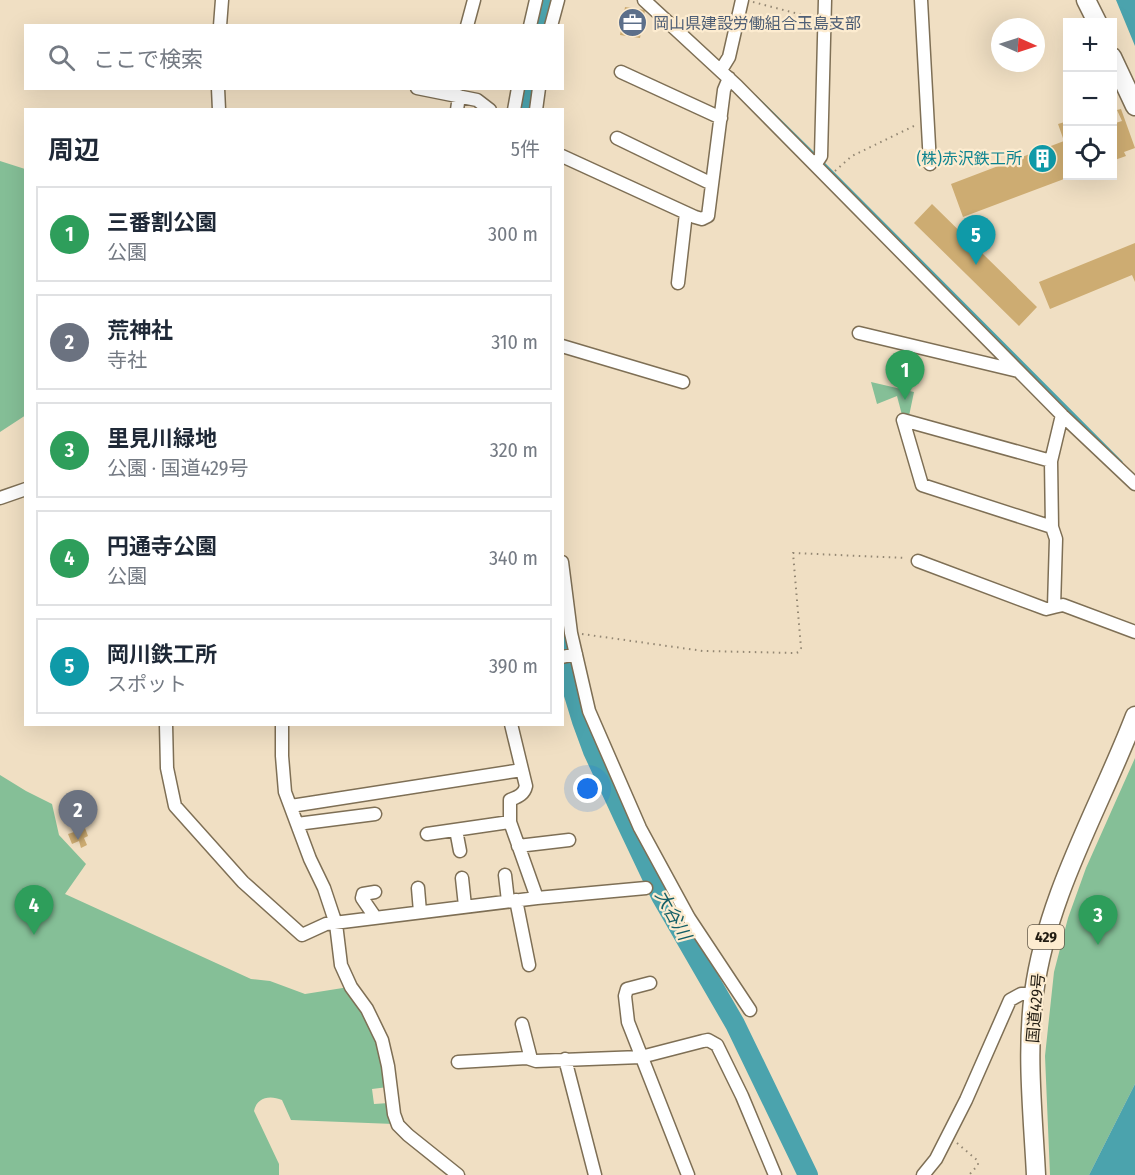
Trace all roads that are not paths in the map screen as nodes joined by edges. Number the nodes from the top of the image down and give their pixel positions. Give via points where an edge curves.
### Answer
1 (222, 0) edge
2 (474, 0) edge
3 (536, 0) edge
4 (558, 0) edge
5 (644, 0) edge
6 (744, 0) edge
7 (825, 0) edge
8 (921, 0) edge
9 (1086, 0) edge
10 (1095, 18) edge
11 (220, 24) edge
12 (468, 24) edge
13 (530, 24) edge
14 (552, 24) edge
15 (1117, 66) edge
16 (725, 69) junction
17 (621, 72) dead end
18 (218, 90) edge
19 (432, 90) edge
20 (518, 90) edge
21 (539, 90) edge
22 (454, 93) edge
23 (1135, 106) edge
24 (219, 108) edge
25 (456, 108) edge
26 (487, 108) edge
27 (514, 108) edge
28 (536, 108) edge
29 (721, 118) junction
30 (617, 138) dead end
31 (564, 157) edge
32 (818, 161) junction
33 (930, 164) dead end
34 (712, 184) junction
35 (686, 213) junction
36 (678, 283) dead end
37 (859, 333) dead end
38 (564, 347) edge
39 (1019, 371) junction
40 (683, 382) dead end
41 (1062, 415) junction
42 (1051, 461) junction
43 (1135, 484) edge
44 (24, 490) edge
45 (0, 498) edge
46 (1052, 527) junction
47 (918, 561) road end
48 (564, 578) edge
49 (1054, 607) junction
50 (1135, 632) edge
51 (576, 654) junction
52 (564, 657) edge
53 (1135, 716) edge
54 (166, 726) edge
55 (282, 726) edge
56 (511, 726) edge
57 (522, 770) junction
58 (291, 806) junction
59 (375, 813) dead end
60 (510, 822) junction
61 (297, 824) junction
62 (456, 830) junction
63 (427, 834) dead end
64 (569, 840) dead end
65 (518, 846) junction
66 (460, 851) dead end
67 (505, 875) dead end
68 (462, 878) dead end
69 (418, 888) dead end
70 (646, 888) dead end
71 (375, 892) dead end
72 (537, 898) junction
73 (512, 901) junction
74 (465, 906) junction
75 (420, 912) junction
76 (375, 917) junction
77 (336, 924) junction
78 (529, 965) dead end
79 (650, 982) dead end
80 (1034, 994) junction
81 (750, 1010) dead end
82 (522, 1024) dead end
83 (641, 1057) junction
84 (531, 1059) junction
85 (565, 1059) junction
86 (458, 1062) dead end
87 (458, 1175) edge
88 (595, 1175) edge
89 (688, 1175) edge
90 (775, 1175) edge
91 (923, 1175) edge
92 (1036, 1175) edge

1 - 11 street
2 - 12 street
3 - 13 street
4 - 14 street
5 - 16 street
6 - 16 street
7 - 32 street
8 - 33 street
9 - 10 highway
15 - 23 highway
16 - 29 street
16 - 32 street
17 - 29 street
18 - 24 street
19 - 22 street
20 - 27 street
21 - 28 street
22 - 25 street
22 - 26 street via 477,100
29 - 34 street
30 - 34 street
31 - 35 street
32 - 39 street
34 - 35 street via 708,216 702,219
35 - 36 street
37 - 39 street
38 - 40 street
39 - 41 street
41 - 42 street
41 - 43 street
42 - 46 street
42 - 46 street via 903,420 922,485
44 - 45 street
46 - 49 street via 1056,539
47 - 49 street via 1046,609
48 - 51 street
49 - 50 street via 1063,605
51 - 52 street
51 - 81 street via 589,711 640,828 689,918
53 - 80 highway, 国道429号 / 429 via 1053,913
54 - 77 street via 166,768 175,806 243,882 302,935
55 - 58 street via 283,775
56 - 57 street
57 - 58 street
57 - 60 street via 525,791 510,800
58 - 61 street
59 - 61 street
60 - 62 street
60 - 65 street
61 - 77 street
62 - 63 street
62 - 66 street
64 - 65 street
65 - 72 street
67 - 73 street
68 - 74 street
69 - 75 street
70 - 72 street
71 - 76 street via 363,894
72 - 73 street
73 - 74 street
73 - 78 street
74 - 75 street
75 - 76 street
76 - 77 street
77 - 87 street via 341,965 382,1040 398,1125
79 - 83 street via 626,992 628,1022
80 - 91 street via 1016,996 1006,1007 966,1100 936,1159
80 - 92 highway, 国道429号 / 429 via 1031,1053
82 - 84 street
83 - 85 street
83 - 89 street
83 - 90 street via 708,1040 717,1045
84 - 85 street
84 - 86 street
85 - 88 street

